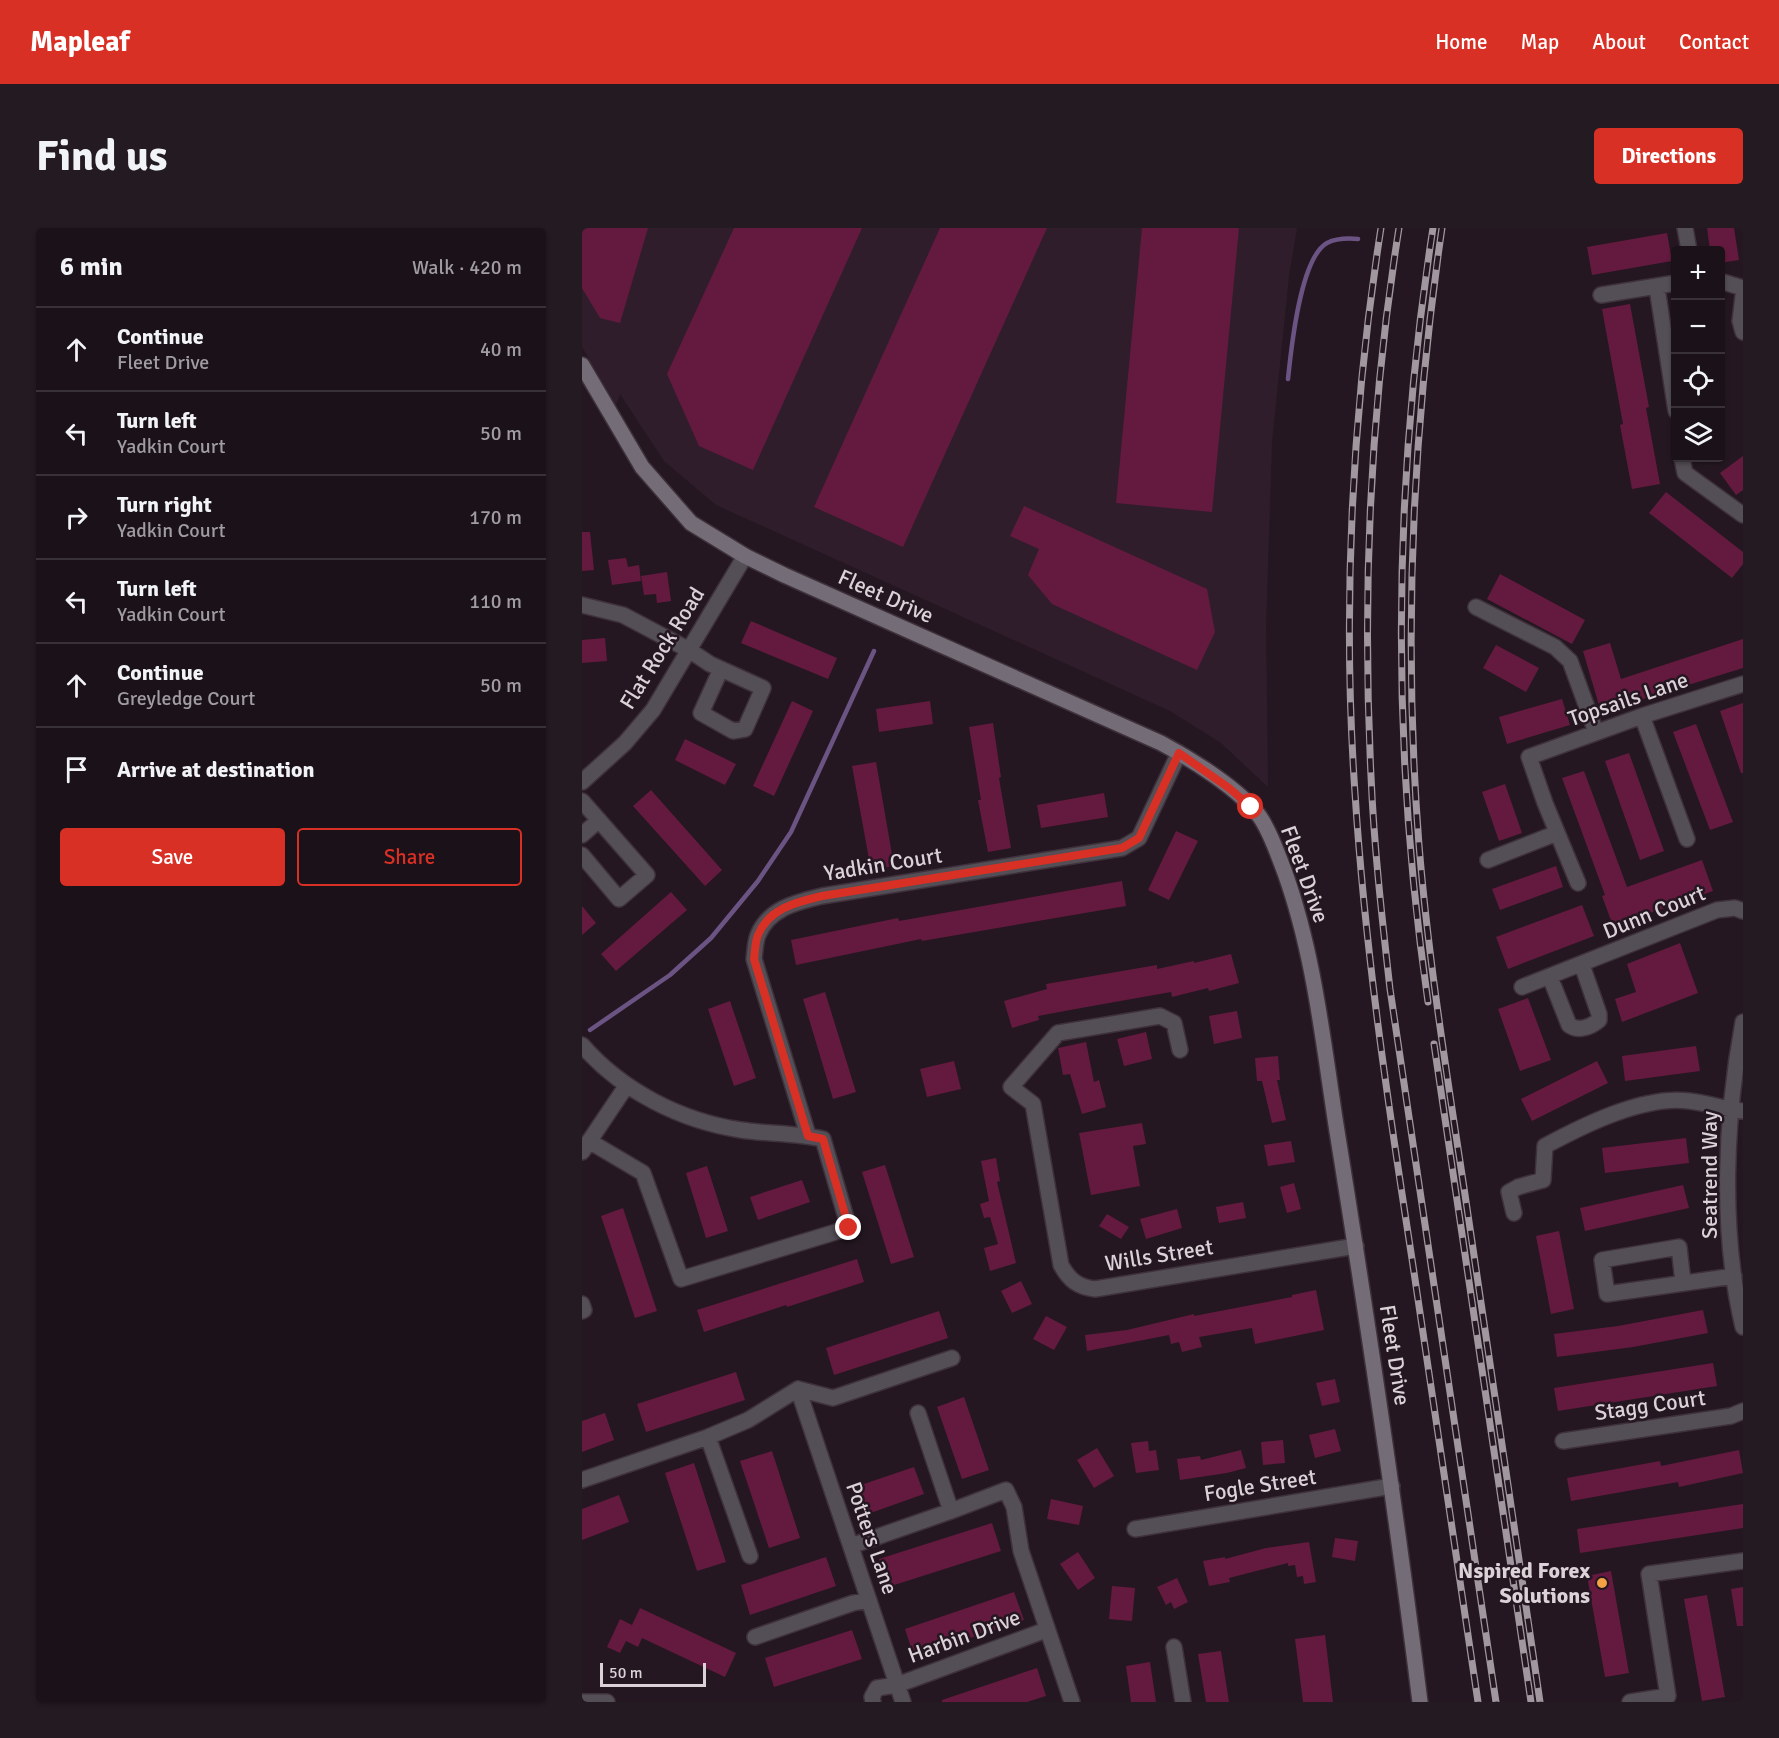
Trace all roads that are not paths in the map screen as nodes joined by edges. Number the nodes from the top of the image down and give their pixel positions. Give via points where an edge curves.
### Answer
1 (1685, 228) edge
2 (1688, 246) edge
3 (1725, 283) edge
4 (1671, 284) edge
5 (1657, 288) junction
6 (1743, 288) edge
7 (1601, 295) dead end
8 (1743, 296) edge
9 (1743, 332) edge
10 (582, 365) edge
11 (1676, 408) edge
12 (1683, 462) edge
13 (1743, 515) edge
14 (745, 556) junction
15 (582, 605) edge
16 (1476, 607) dead end
17 (689, 650) junction
18 (721, 669) dead end
19 (1743, 684) edge
20 (1642, 716) junction
21 (1596, 732) junction
22 (1179, 753) junction
23 (582, 782) edge
24 (582, 801) edge
25 (599, 820) junction
26 (1557, 833) junction
27 (582, 836) edge
28 (1687, 839) dead end
29 (582, 855) edge
30 (1488, 860) dead end
31 (1578, 883) dead end
32 (1743, 911) edge
33 (1582, 965) junction
34 (1550, 977) junction
35 (1522, 987) dead end
36 (1743, 1022) edge
37 (582, 1045) edge
38 (1180, 1050) dead end
39 (627, 1085) junction
40 (1737, 1110) edge
41 (816, 1137) junction
42 (586, 1146) edge
43 (1514, 1213) dead end
44 (1356, 1246) junction
45 (1734, 1276) junction
46 (1683, 1282) junction
47 (582, 1304) edge
48 (582, 1311) edge
49 (1743, 1327) edge
50 (952, 1358) dead end
51 (798, 1389) junction
52 (1743, 1411) edge
53 (918, 1413) dead end
54 (708, 1437) junction
55 (1563, 1441) dead end
56 (582, 1480) edge
57 (1392, 1486) junction
58 (951, 1511) junction
59 (1135, 1529) dead end
60 (851, 1546) junction
61 (750, 1556) dead end
62 (1743, 1561) edge
63 (869, 1600) junction
64 (1046, 1630) junction
65 (755, 1637) dead end
66 (1174, 1647) dead end
67 (897, 1685) junction
68 (582, 1702) edge
69 (607, 1702) edge
70 (873, 1702) edge
71 (903, 1702) edge
72 (1072, 1702) edge
73 (1182, 1702) edge
74 (1420, 1702) edge
75 (1630, 1702) edge

1 - 2 street
3 - 6 street
4 - 5 street
5 - 7 street
5 - 11 street
8 - 9 street
10 - 14 street, Fleet Drive via 642,467 691,523
12 - 13 street via 1685,473
14 - 17 street, Flat Rock Road
14 - 22 street, Fleet Drive
15 - 17 street via 623,615
16 - 21 street via 1555,647 1570,661
17 - 18 street
17 - 23 street, Flat Rock Road via 653,710 625,743
19 - 20 street, Topsails Lane
20 - 21 street, Topsails Lane
20 - 28 street
21 - 26 street, Topsails Lane via 1529,757
22 - 41 street, Yadkin Court via 1139,838 1122,848 822,896 792,903 773,914 758,935 754,959
22 - 44 street, Fleet Drive via 1251,807 1268,832 1285,873 1312,975
24 - 25 street
25 - 27 street
25 - 29 street via 647,875 619,899
26 - 30 street
26 - 31 street
32 - 33 street, Dunn Court via 1717,910
33 - 34 street, Dunn Court
33 - 34 street, Dunn Court via 1599,1020 1579,1030 1569,1025
34 - 35 street, Dunn Court
36 - 40 street, Seatrend Way via 1737,1055
37 - 39 street
38 - 44 street, Wills Street via 1174,1023 1160,1016 1058,1033 1011,1087 1033,1104 1061,1265 1067,1276 1074,1283 1095,1289
39 - 41 street via 663,1107 707,1122
39 - 42 street
40 - 43 street via 1687,1100 1654,1102 1578,1128 1545,1146 1543,1180 1509,1192
40 - 45 street, Seatrend Way via 1728,1199
41 - 42 street, Yadkin Court via 849,1228 681,1279 643,1173
44 - 57 street, Fleet Drive
45 - 46 street
45 - 49 street, Seatrend Way
46 - 46 street via 1679,1247 1602,1260 1607,1294
47 - 48 street
50 - 51 street via 833,1398
51 - 54 street via 755,1417
51 - 60 street, Potters Lane
52 - 55 street, Stagg Court
53 - 58 street
54 - 56 street
54 - 61 street
57 - 59 street, Fogle Street
57 - 74 street, Fleet Drive
58 - 60 street
58 - 64 street via 1006,1490 1014,1507 1021,1551
60 - 63 street, Potters Lane
62 - 75 street via 1649,1574 1668,1696
63 - 65 street
63 - 67 street, Potters Lane
64 - 67 street, Harbin Drive
64 - 72 street
66 - 73 street
67 - 70 street, Harbin Drive via 877,1689
67 - 71 street, Potters Lane
68 - 69 street

